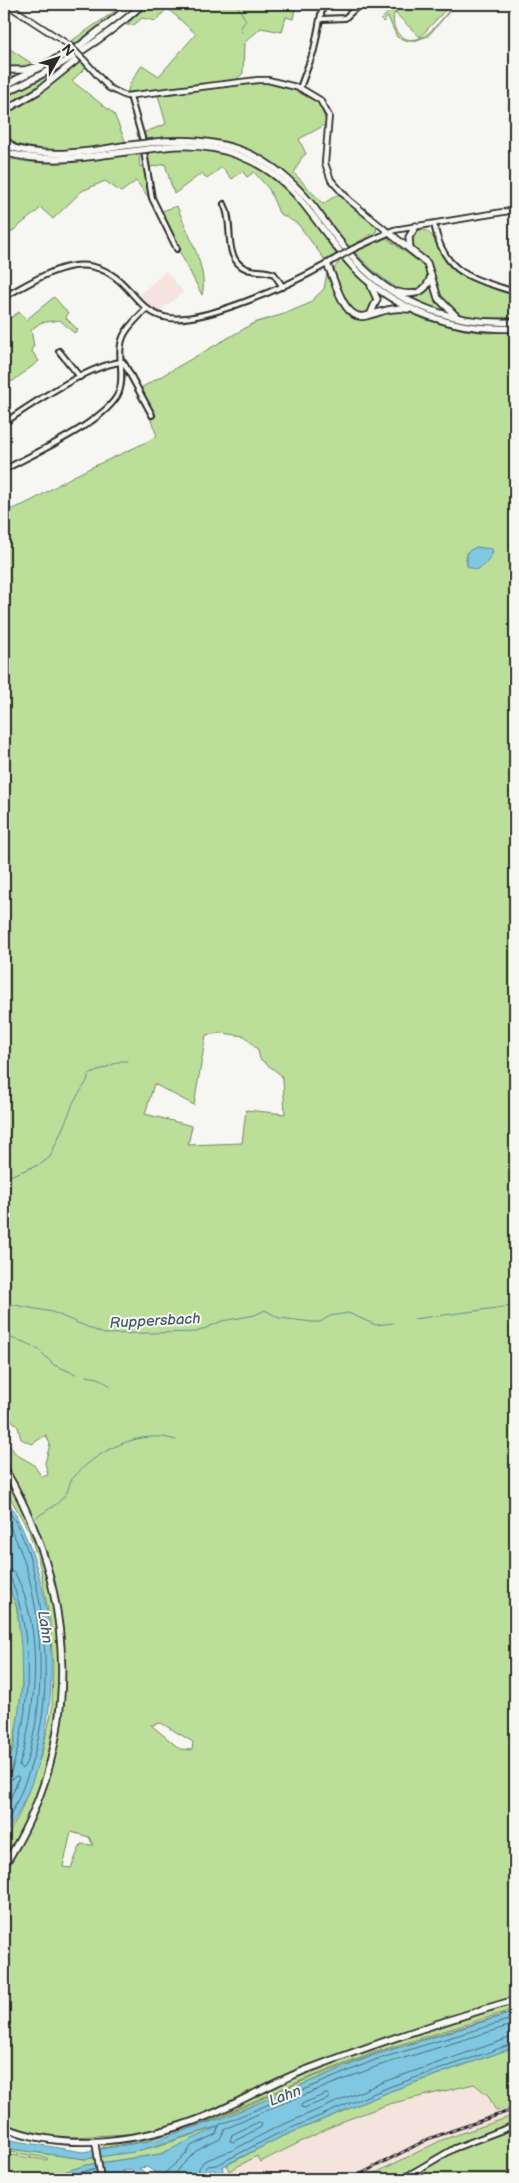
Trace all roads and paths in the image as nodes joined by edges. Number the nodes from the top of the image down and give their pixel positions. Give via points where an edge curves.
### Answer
1 (6, 4) edge
2 (133, 4) edge
3 (143, 4) edge
4 (323, 4) edge
5 (360, 4) edge
6 (321, 19) junction
7 (92, 46) junction
8 (58, 59) junction
9 (4, 70) edge
10 (4, 86) edge
11 (300, 88) junction
12 (4, 93) edge
13 (130, 96) junction
14 (4, 111) edge
15 (4, 139) edge
16 (143, 141) dead end
17 (164, 144) junction
18 (4, 145) edge
19 (16, 149) junction
20 (124, 149) junction
21 (4, 152) edge
22 (144, 152) dead end
23 (224, 204) dead end
24 (515, 210) edge
25 (434, 224) junction
26 (416, 226) junction
27 (388, 232) junction
28 (177, 249) dead end
29 (410, 249) junction
30 (327, 264) junction
31 (431, 274) junction
32 (367, 280) junction
33 (284, 287) junction
34 (390, 290) junction
35 (515, 292) edge
36 (4, 297) edge
37 (146, 309) junction
38 (412, 309) junction
39 (370, 314) junction
40 (460, 319) junction
41 (515, 322) edge
42 (515, 328) edge
43 (59, 351) dead end
44 (121, 362) junction
45 (80, 377) junction
46 (152, 415) dead end
47 (4, 423) edge
48 (4, 470) edge
49 (4, 1468) edge
50 (4, 1866) edge
51 (515, 2000) edge
52 (515, 2125) edge
53 (4, 2127) edge
54 (96, 2143) junction
55 (101, 2179) edge
56 (402, 2179) edge

1 - 13 street, bridge via 69,45 111,90
2 - 8 main road via 97,34
3 - 7 main road
4 - 6 street
5 - 6 street via 345,18
6 - 11 street
7 - 12 main road
7 - 14 main road via 43,87
8 - 9 main road via 24,70
8 - 10 main road
11 - 13 street via 258,80
11 - 27 street via 320,100 327,111 330,124 325,163 331,180 349,200
13 - 16 street
15 - 19 main road
17 - 20 main road, bridge
17 - 32 main road via 222,149 269,170 294,192 345,258
17 - 34 main road via 201,140 225,144 272,166 299,190 355,260
18 - 19 main road
19 - 20 main road via 66,154
20 - 21 main road via 51,160
22 - 28 street via 153,201
23 - 33 street via 235,260 247,269 274,274
24 - 25 street
25 - 26 street
25 - 35 street via 442,251 454,268
26 - 27 street
26 - 29 main road via 409,237
27 - 29 main road
27 - 30 street, bridge
29 - 31 main road via 426,261
30 - 33 street
30 - 39 main road via 348,310 358,316
31 - 34 main road via 428,285 418,293
31 - 40 main road via 440,301
32 - 38 main road
32 - 39 main road via 377,299
33 - 37 street via 189,318 161,317
34 - 40 main road via 428,310
36 - 37 street via 56,270 86,265 101,268 114,276
37 - 44 street via 124,334
38 - 39 main road via 389,308
38 - 42 main road via 462,325
40 - 41 main road
43 - 45 street
44 - 45 street
44 - 46 street via 126,365
44 - 48 street via 120,389 108,409
45 - 47 street
49 - 50 main road via 31,1518 49,1572 60,1632 62,1683 58,1727 46,1778 23,1834
51 - 54 main road via 408,2032 292,2076 176,2127
52 - 56 street via 455,2148
53 - 54 main road via 41,2138
54 - 55 street

